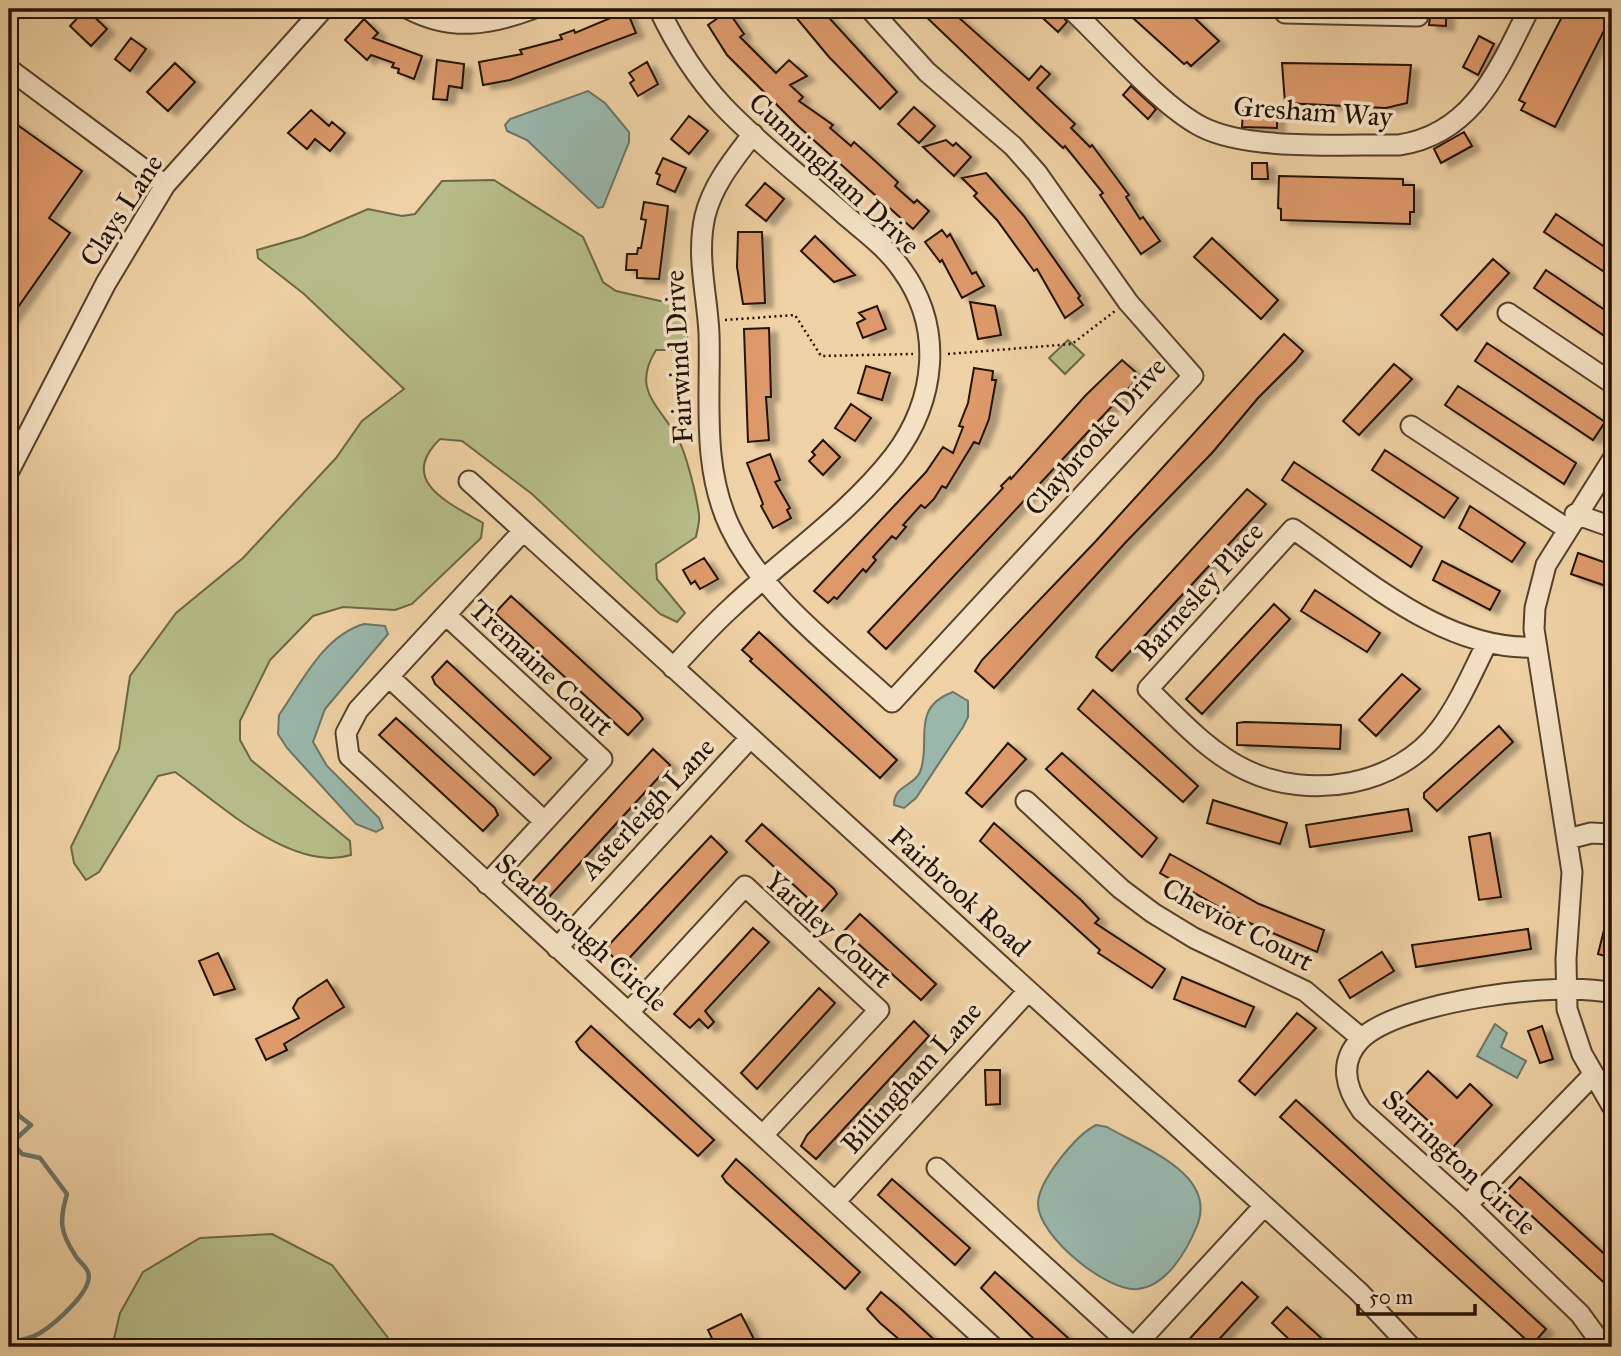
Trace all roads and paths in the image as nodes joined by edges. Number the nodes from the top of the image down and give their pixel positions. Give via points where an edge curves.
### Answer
1 (323, 9) edge
2 (409, 9) edge
3 (532, 9) edge
4 (659, 9) edge
5 (870, 9) edge
6 (1071, 9) edge
7 (1285, 9) edge
8 (1419, 9) edge
9 (1529, 9) edge
10 (9, 69) edge
11 (754, 134) junction
12 (165, 185) junction
13 (1128, 302) junction
14 (1508, 313) dead end
15 (708, 321) junction
16 (931, 354) junction
17 (1612, 383) edge
18 (1411, 426) dead end
19 (1612, 460) edge
20 (9, 471) edge
21 (468, 481) dead end
22 (1571, 521) junction
23 (1612, 527) edge
24 (523, 531) junction
25 (764, 578) junction
26 (446, 615) junction
27 (1486, 645) junction
28 (1535, 647) junction
29 (673, 668) junction
30 (389, 677) junction
31 (750, 738) junction
32 (1026, 801) dead end
33 (544, 821) junction
34 (1612, 834) edge
35 (1568, 839) junction
36 (486, 884) junction
37 (557, 948) junction
38 (1566, 987) junction
39 (1028, 991) junction
40 (1612, 993) edge
41 (629, 1012) junction
42 (1361, 1038) junction
43 (1592, 1076) junction
44 (1612, 1106) edge
45 (763, 1135) junction
46 (937, 1168) dead end
47 (835, 1202) junction
48 (1467, 1205) junction
49 (1264, 1206) junction
50 (993, 1347) edge
51 (1133, 1347) edge
52 (1411, 1347) edge
53 (1604, 1347) edge

1 - 12 street, Clays Lane
2 - 3 street via 426,18 471,25
4 - 11 street, Cunningham Drive via 702,80
5 - 13 street, Claybrooke Drive via 927,72 1013,146 1037,173
6 - 9 street, Gresham Way via 1165,99 1203,128 1258,141 1399,145 1418,142 1458,122 1493,80
7 - 8 street via 1285,13 1418,16
10 - 12 street
11 - 15 street, Fairwind Drive via 728,167 706,214 701,260
11 - 16 street, Cunningham Drive via 903,271 929,332
12 - 20 street, Clays Lane via 106,283
13 - 16 path via 1072,344
13 - 25 street, Claybrooke Drive via 1193,376 892,702 783,602
14 - 17 street
15 - 16 path via 795,315 821,356
15 - 25 street, Fairwind Drive via 713,470 729,526
16 - 25 street, Cunningham Drive via 931,376 920,413 892,457 844,510
18 - 22 street
19 - 22 street
21 - 24 street, Fairbrook Road
22 - 23 street
22 - 28 street via 1539,584
24 - 26 street, Scarborough Circle
24 - 29 street, Fairbrook Road
25 - 29 street, Cunningham Drive
26 - 30 street, Scarborough Circle
26 - 33 street, Tremaine Court via 601,759
27 - 27 street, Barnesley Place via 1430,622 1293,529 1148,689 1210,748 1247,771 1283,782 1353,783 1382,775 1421,750 1440,729
27 - 28 street, Barnesley Place
28 - 35 street
29 - 31 street, Fairbrook Road
30 - 33 street
30 - 36 street, Scarborough Circle via 351,721 345,744 349,756
31 - 37 street, Asterleigh Lane
31 - 39 street, Fairbrook Road
32 - 42 street, Cheviot Court via 1121,888 1161,918 1305,991
33 - 36 street, Tremaine Court
34 - 35 street
35 - 38 street via 1572,898
36 - 37 street, Scarborough Circle
37 - 41 street, Scarborough Circle
38 - 40 street
38 - 42 street via 1445,1004 1387,1023
38 - 43 street via 1574,1034
39 - 47 street, Billingham Lane
39 - 49 street, Fairbrook Road
41 - 45 street, Scarborough Circle
41 - 45 street, Yardley Court via 745,886 879,1010
42 - 48 street, Sarrington Circle via 1346,1065 1345,1081 1351,1096
43 - 44 street
43 - 48 street
45 - 47 street, Scarborough Circle
46 - 51 street
47 - 50 street, Scarborough Circle
48 - 53 street, Sarrington Circle via 1580,1314
49 - 51 street
49 - 52 street, Fairbrook Road via 1359,1292

